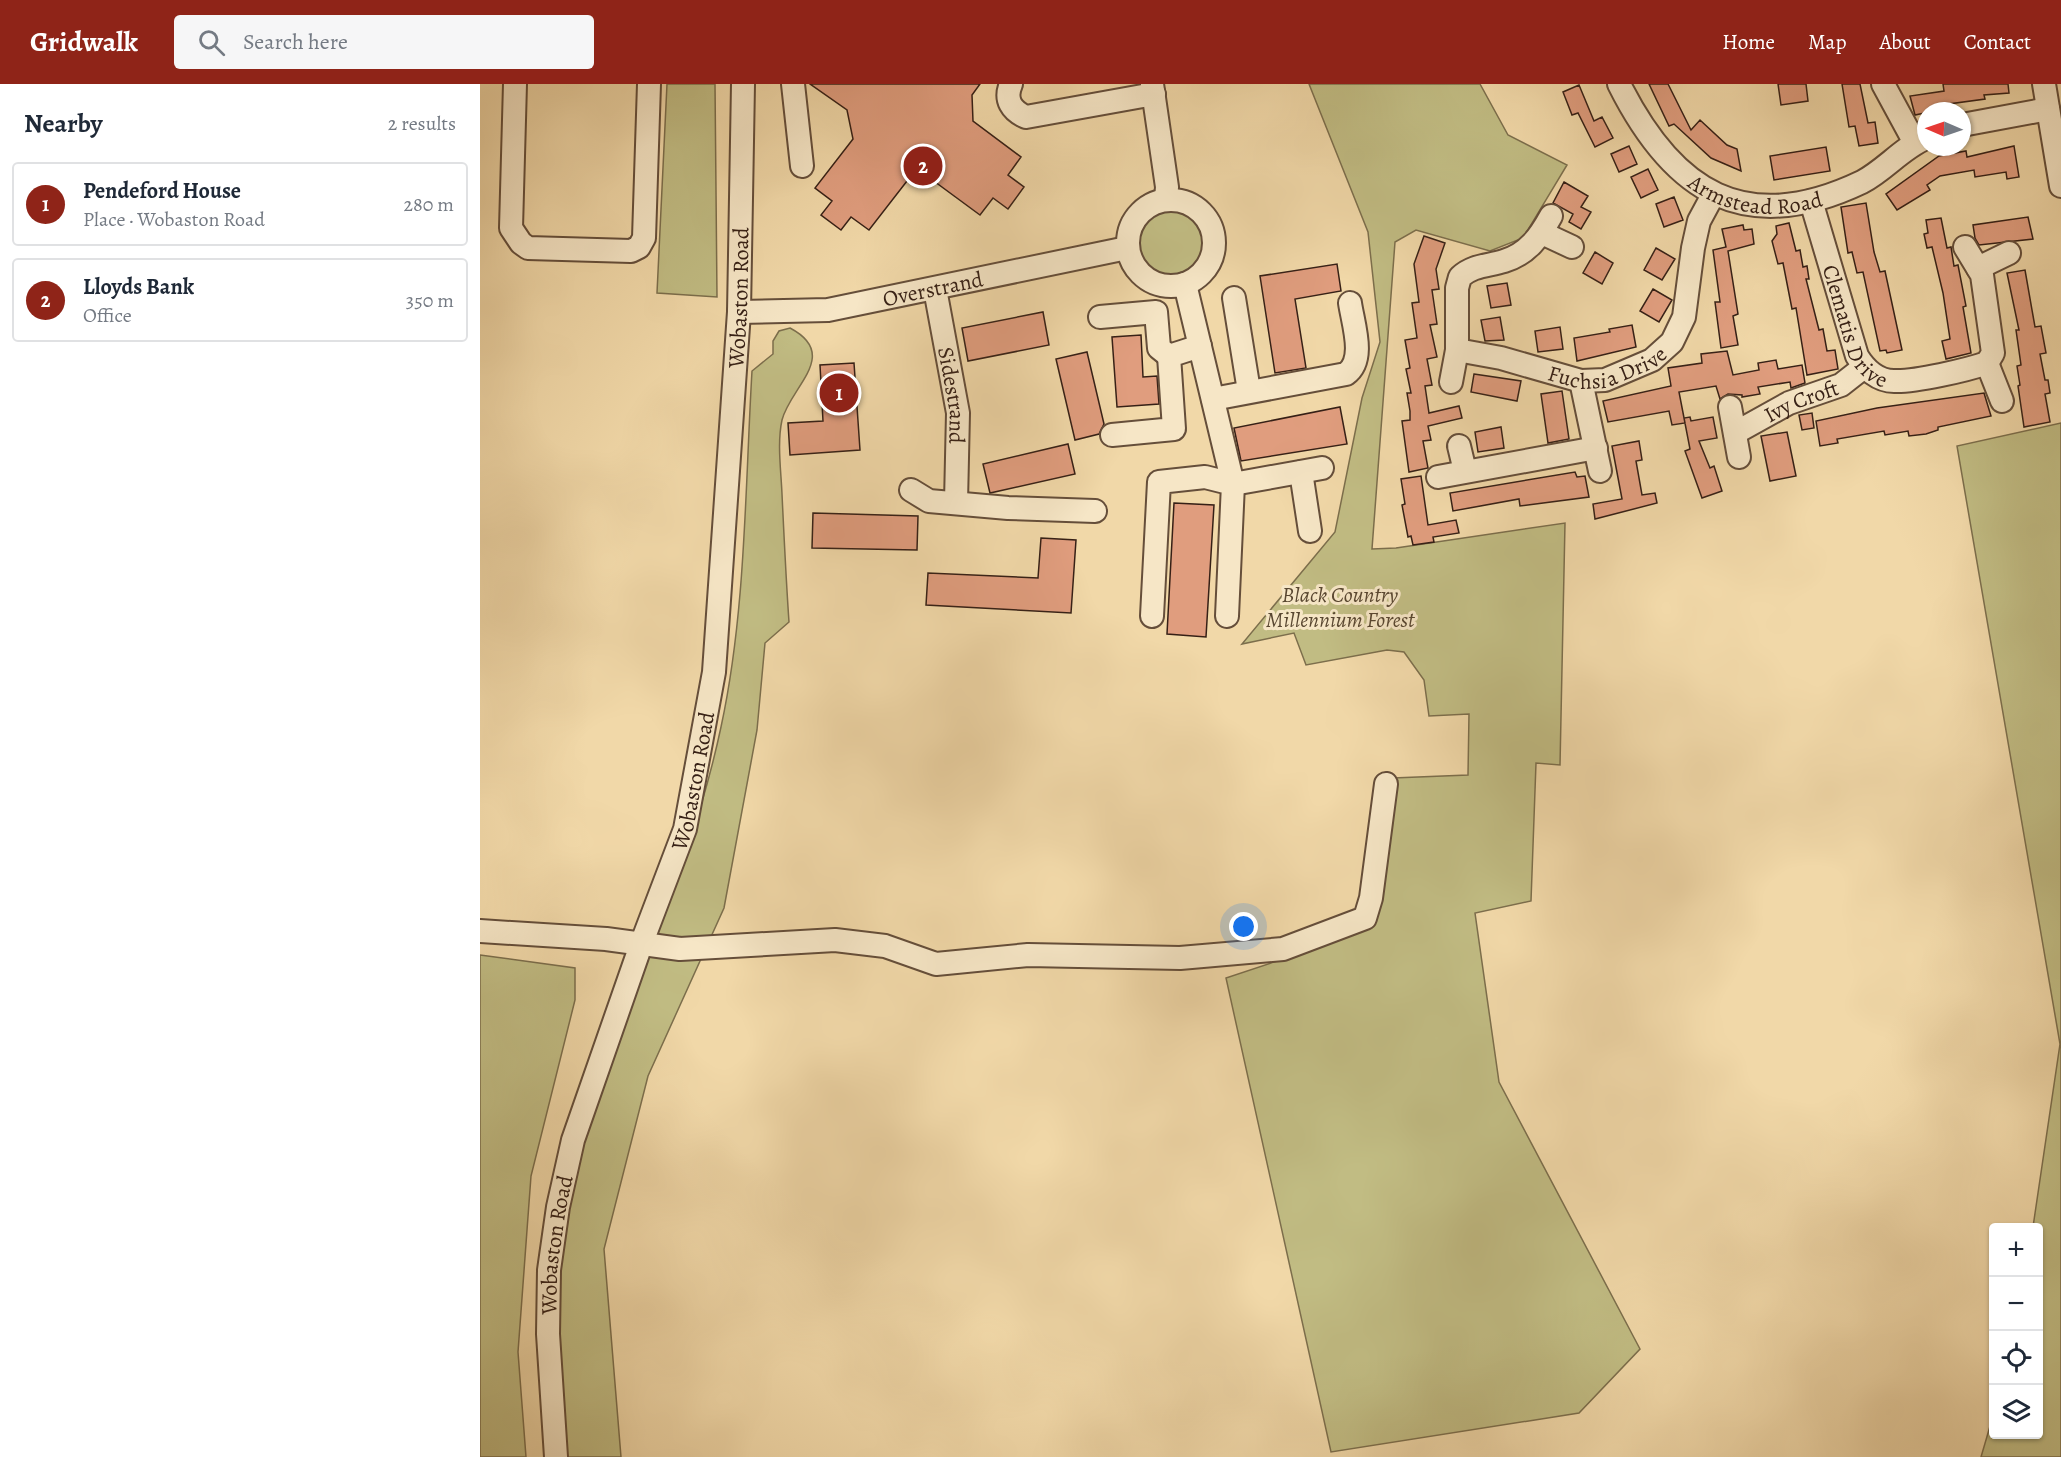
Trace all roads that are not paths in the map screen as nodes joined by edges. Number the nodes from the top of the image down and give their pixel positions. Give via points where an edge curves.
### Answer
1 (516, 84) edge
2 (650, 84) edge
3 (743, 84) edge
4 (793, 84) edge
5 (1011, 84) edge
6 (1619, 84) edge
7 (1883, 84) edge
8 (2044, 84) edge
9 (1153, 89) edge
10 (2048, 109) junction
11 (1971, 123) edge
12 (1917, 134) edge
13 (1917, 143) edge
14 (802, 166) dead end
15 (2061, 186) edge
16 (1713, 195) junction
17 (1166, 199) junction
18 (1811, 201) junction
19 (1572, 247) dead end
20 (1127, 248) junction
21 (1965, 248) dead end
22 (2009, 253) dead end
23 (1978, 268) junction
24 (1185, 284) junction
25 (935, 289) junction
26 (1234, 298) dead end
27 (1350, 303) dead end
28 (739, 312) junction
29 (1100, 317) dead end
30 (1200, 346) junction
31 (1456, 350) junction
32 (1169, 356) junction
33 (1987, 363) junction
34 (1864, 367) junction
35 (1581, 381) junction
36 (1451, 382) dead end
37 (1249, 391) junction
38 (1213, 399) junction
39 (2002, 401) dead end
40 (1730, 407) dead end
41 (1735, 433) junction
42 (1112, 435) dead end
43 (1459, 446) dead end
44 (1596, 448) junction
45 (1739, 457) dead end
46 (1465, 471) junction
47 (1600, 471) dead end
48 (1438, 477) dead end
49 (1233, 484) junction
50 (911, 490) dead end
51 (956, 502) junction
52 (1095, 511) dead end
53 (1310, 531) dead end
54 (1152, 616) dead end
55 (1227, 616) dead end
56 (1386, 784) dead end
57 (480, 931) edge
58 (642, 942) junction
59 (556, 1457) edge

1 - 2 street via 511,228 520,243 528,248 631,251 644,238
3 - 28 street, Wobaston Road
4 - 14 street
5 - 9 street via 1010,104 1015,112 1026,117
6 - 16 street, Armstead Road via 1656,146 1687,177
7 - 12 street
8 - 10 street
9 - 17 street
10 - 11 street
10 - 15 street
13 - 18 street, Armstead Road via 1864,181
16 - 18 street, Armstead Road via 1758,205
16 - 35 street, Fuchsia Drive via 1699,221 1684,317 1672,342 1652,360 1629,370 1605,380
17 - 20 street via 1141,210 1128,235
17 - 24 street via 1193,205 1204,214 1213,233 1213,254 1207,267
18 - 34 street, Clematis Drive via 1857,356
19 - 31 street via 1547,224 1524,251 1505,261 1481,265 1460,277
20 - 24 street via 1131,261 1148,280 1160,285
20 - 25 street, Overstrand
21 - 23 street
22 - 23 street
23 - 33 street via 1993,353
24 - 30 street
25 - 28 street, Overstrand via 828,310
25 - 51 street, Sidestrand via 958,413
26 - 37 street
27 - 37 street via 1357,355 1353,369 1346,374
28 - 58 street, Wobaston Road via 714,672 685,829
29 - 32 street via 1156,312 1160,348
30 - 32 street
30 - 38 street
31 - 35 street, Fuchsia Drive via 1501,358
31 - 36 street
32 - 42 street via 1174,429
33 - 34 street, Clematis Drive via 1893,381
33 - 39 street
34 - 41 street, Ivy Croft via 1841,385 1789,403
35 - 44 street
37 - 38 street
38 - 49 street
40 - 41 street, Ivy Croft
41 - 45 street, Ivy Croft
43 - 46 street
44 - 46 street
44 - 47 street
46 - 48 street
49 - 53 street via 1311,470
49 - 54 street via 1205,477 1159,482
49 - 55 street
50 - 51 street via 929,501
51 - 52 street
56 - 58 street via 1365,918 1283,949 1180,958 1028,955 936,964 885,946 835,940 680,949
57 - 58 street
58 - 59 street, Wobaston Road via 573,1140 558,1207 549,1270 548,1334

